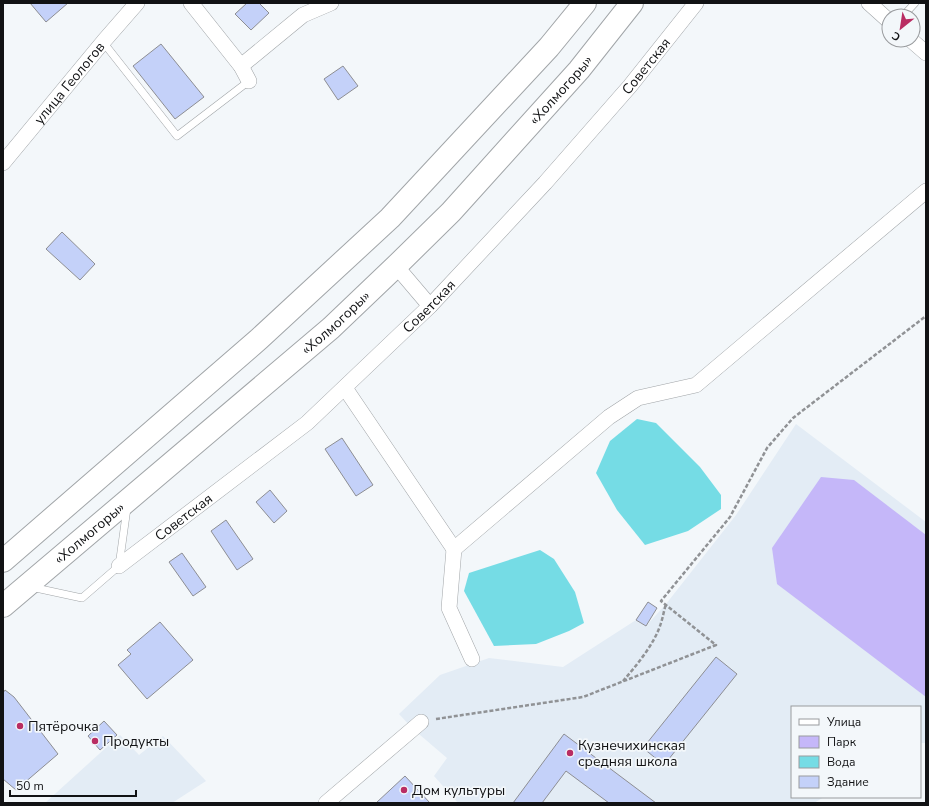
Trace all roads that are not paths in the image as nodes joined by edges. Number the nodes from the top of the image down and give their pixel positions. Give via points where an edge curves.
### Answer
1 (137, 3) edge
2 (191, 3) edge
3 (331, 3) edge
4 (585, 3) edge
5 (632, 3) edge
6 (696, 3) edge
7 (869, 3) edge
8 (881, 14) edge
9 (103, 42) junction
10 (241, 66) junction
11 (249, 81) joint
12 (3, 163) edge
13 (926, 191) edge
14 (396, 266) junction
15 (430, 306) junction
16 (345, 388) junction
17 (128, 500) junction
18 (454, 549) junction
19 (3, 561) edge
20 (119, 566) junction
21 (27, 587) junction
22 (3, 606) edge
23 (472, 659) dead end
24 (421, 722) road end
25 (326, 803) edge

1 - 9 street, улица Геологов
2 - 10 street
3 - 10 street via 303,15
4 - 19 highway via 548,47 390,218 259,339
5 - 14 highway, «Холмогоры» via 579,70 451,212
6 - 15 street, Советская via 630,86 575,149
7 - 8 street
9 - 11 lane via 177,136
9 - 12 street, улица Геологов
10 - 11 street
13 - 18 street via 696,385 638,398 609,417
14 - 15 street
14 - 17 highway, «Холмогоры» via 331,328
15 - 16 street, Советская
16 - 18 street
16 - 20 street, Советская via 307,423
17 - 20 lane
17 - 21 highway, «Холмогоры»
18 - 23 street via 449,608
20 - 21 lane via 82,598
21 - 22 highway, «Холмогоры»
24 - 25 street

